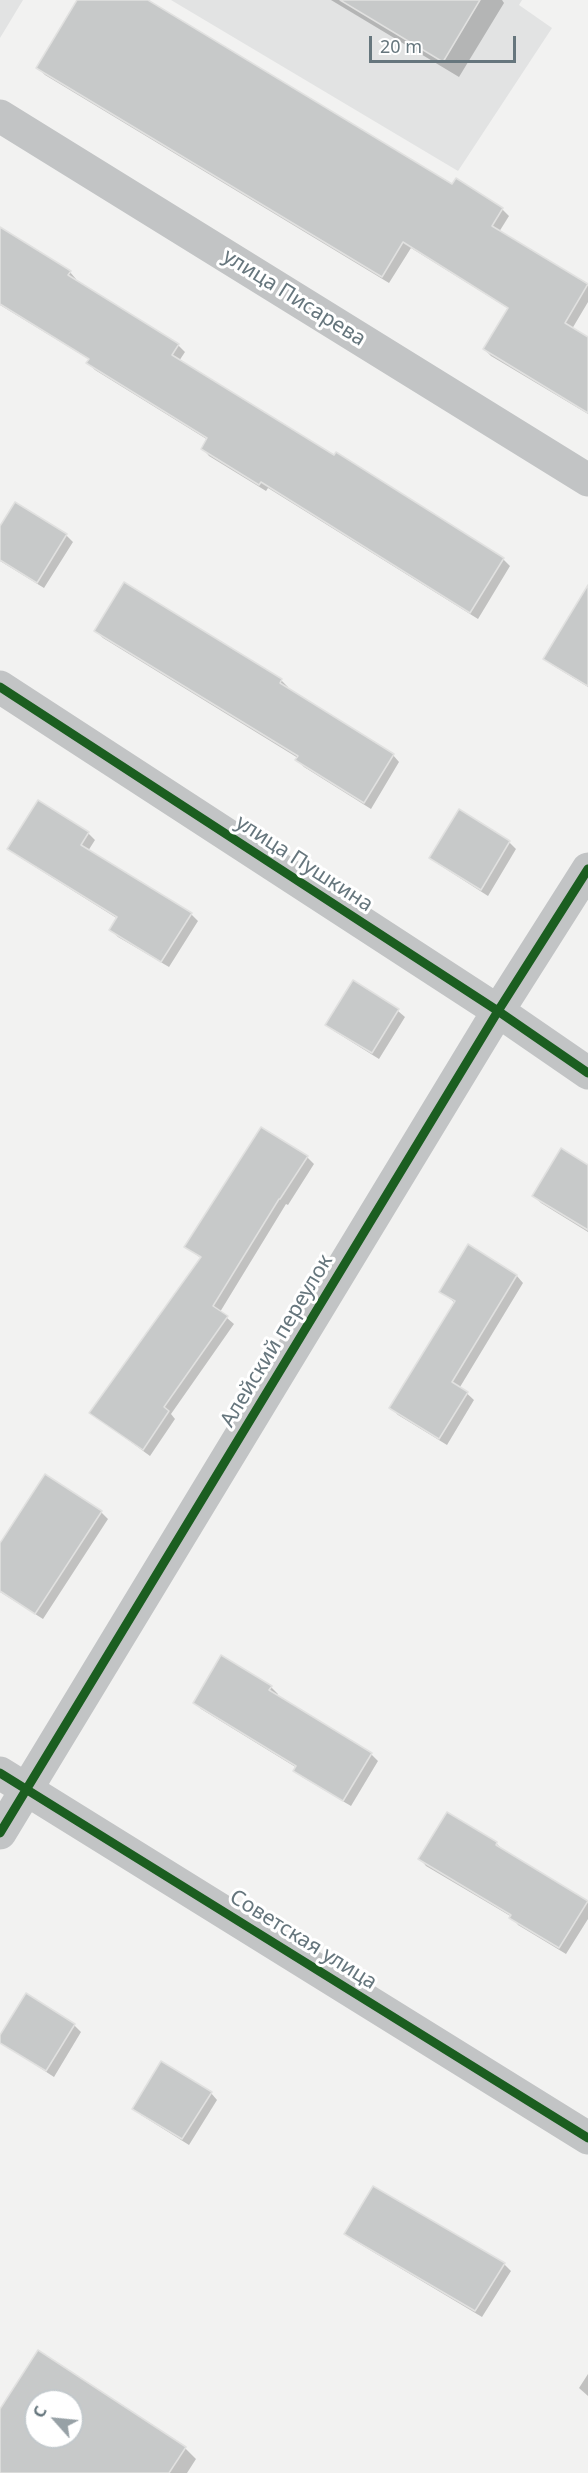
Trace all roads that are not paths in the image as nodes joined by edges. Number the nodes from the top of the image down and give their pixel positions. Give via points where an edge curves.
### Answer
1 (0, 116) edge
2 (588, 480) edge
3 (0, 687) edge
4 (588, 869) edge
5 (498, 1011) junction
6 (588, 1073) edge
7 (13, 1781) edge
8 (0, 1833) edge
9 (588, 2138) edge

1 - 2 street, улица Писарева
3 - 5 street, улица Пушкина
4 - 5 street, Алейский переулок
5 - 6 street, улица Пушкина
5 - 7 street, Алейский переулок
7 - 8 street, Алейский переулок
7 - 9 street, Советская улица

